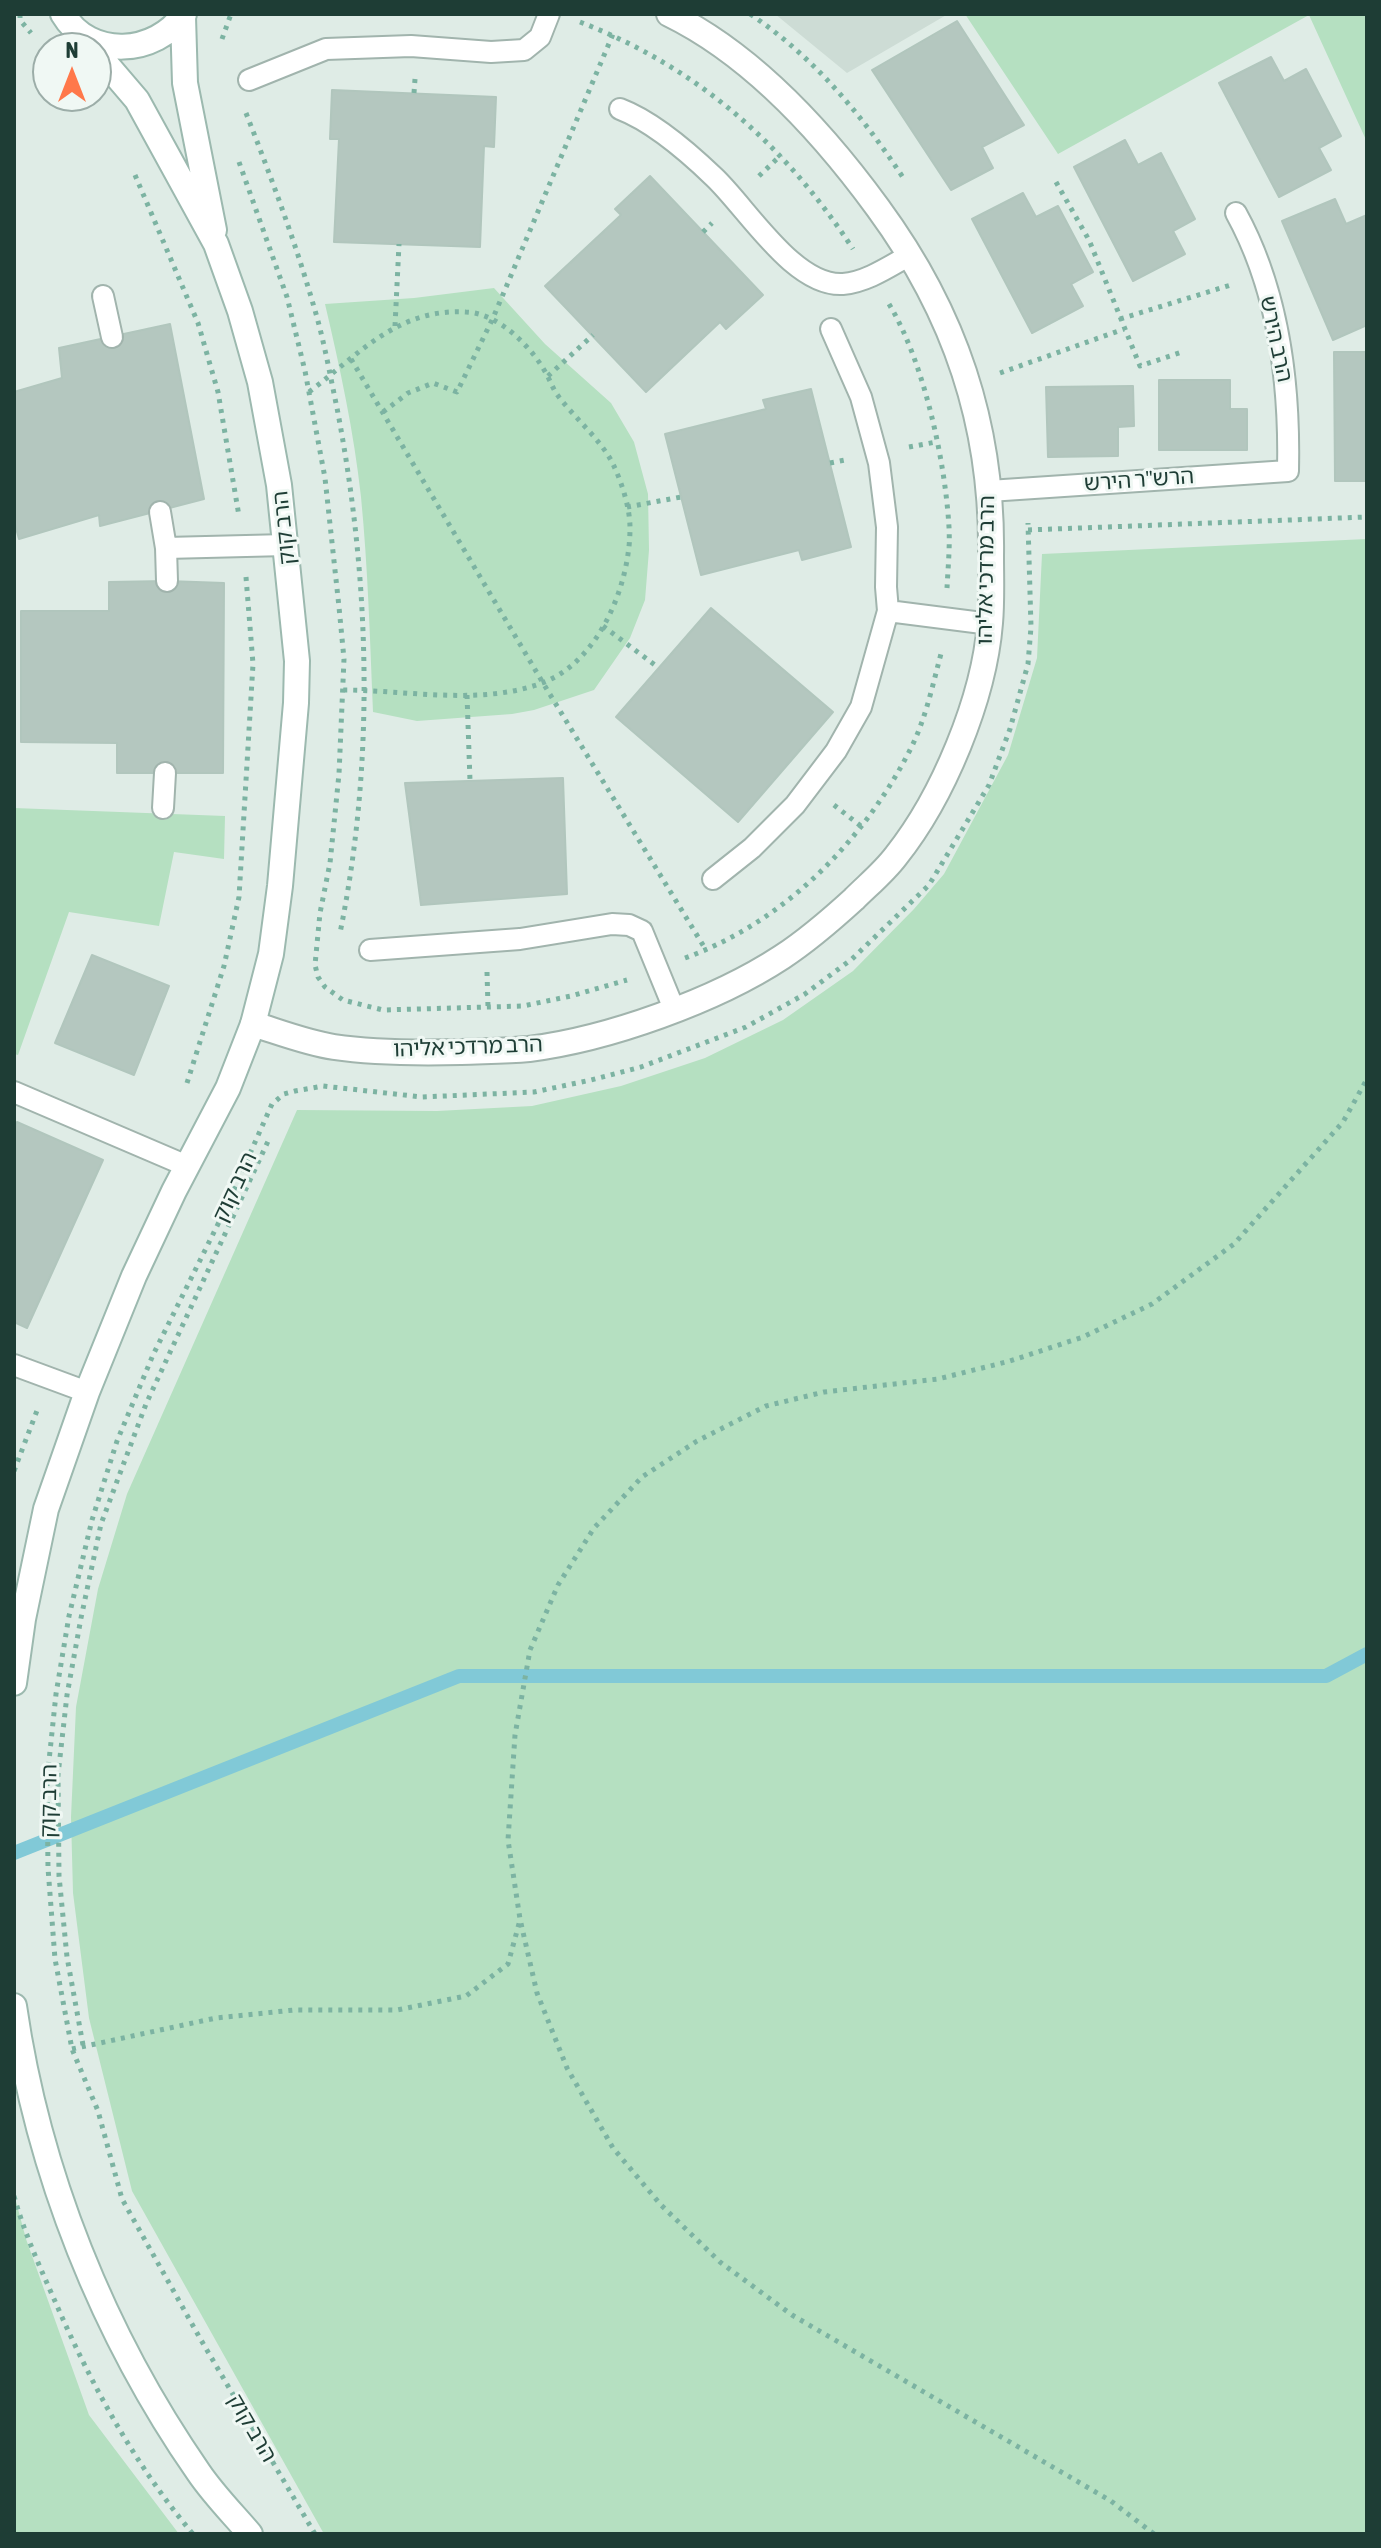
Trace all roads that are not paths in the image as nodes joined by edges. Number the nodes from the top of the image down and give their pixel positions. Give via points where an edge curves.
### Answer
1 (63, 14) edge
2 (549, 14) edge
3 (669, 14) edge
4 (184, 15) edge
5 (79, 32) edge
6 (112, 46) edge
7 (112, 71) edge
8 (249, 80) dead end
9 (620, 109) dead end
10 (1236, 213) dead end
11 (216, 244) junction
12 (910, 255) junction
13 (103, 296) dead end
14 (831, 329) dead end
15 (112, 337) dead end
16 (1288, 471) joint
17 (989, 491) junction
18 (160, 512) dead end
19 (286, 545) junction
20 (166, 548) junction
21 (167, 581) dead end
22 (888, 611) junction
23 (990, 624) junction
24 (165, 773) dead end
25 (163, 808) dead end
26 (713, 879) dead end
27 (370, 950) dead end
28 (674, 1009) junction
29 (253, 1024) junction
30 (14, 1092) edge
31 (187, 1166) junction
32 (14, 1365) edge
33 (87, 1392) junction
34 (18, 1618) edge
35 (14, 1683) edge
36 (14, 2006) edge
37 (250, 2534) edge

1 - 5 street, הרב קוק
2 - 8 lane via 540,37 524,50 326,49
3 - 12 street, הרב מרדכי אליהו via 740,61 814,127
4 - 6 street via 167,34 146,44
4 - 11 street, הרב קוק via 185,83
7 - 11 street, הרב קוק via 137,100
9 - 12 lane via 713,176 792,261 818,281 842,284
10 - 16 lane, הרב הירש via 1272,304 1285,369
11 - 19 street, הרב קוק via 260,382
12 - 17 street, הרב מרדכי אליהו via 931,289 970,383
13 - 15 lane
14 - 22 lane via 861,397 879,463 887,527
16 - 17 lane, הרש"ר הירש
17 - 23 street, הרב מרדכי אליהו
18 - 20 lane
19 - 20 lane
19 - 29 street, הרב קוק via 297,661 289,807 271,954
20 - 21 lane
22 - 23 lane
22 - 26 lane via 861,707 836,751 795,805
23 - 28 street, הרב מרדכי אליהו via 969,715 950,766 895,857 824,926 781,958 726,989
24 - 25 lane
27 - 28 lane via 629,925 642,931
28 - 29 street, הרב מרדכי אליהו via 529,1049 436,1053 332,1047
29 - 31 street, הרב קוק via 228,1088
30 - 31 lane
31 - 33 street, הרב קוק
32 - 33 lane
33 - 34 street, הרב קוק via 46,1509
34 - 35 street, הרב קוק
36 - 37 street via 22,2062 64,2212 123,2350 200,2475

